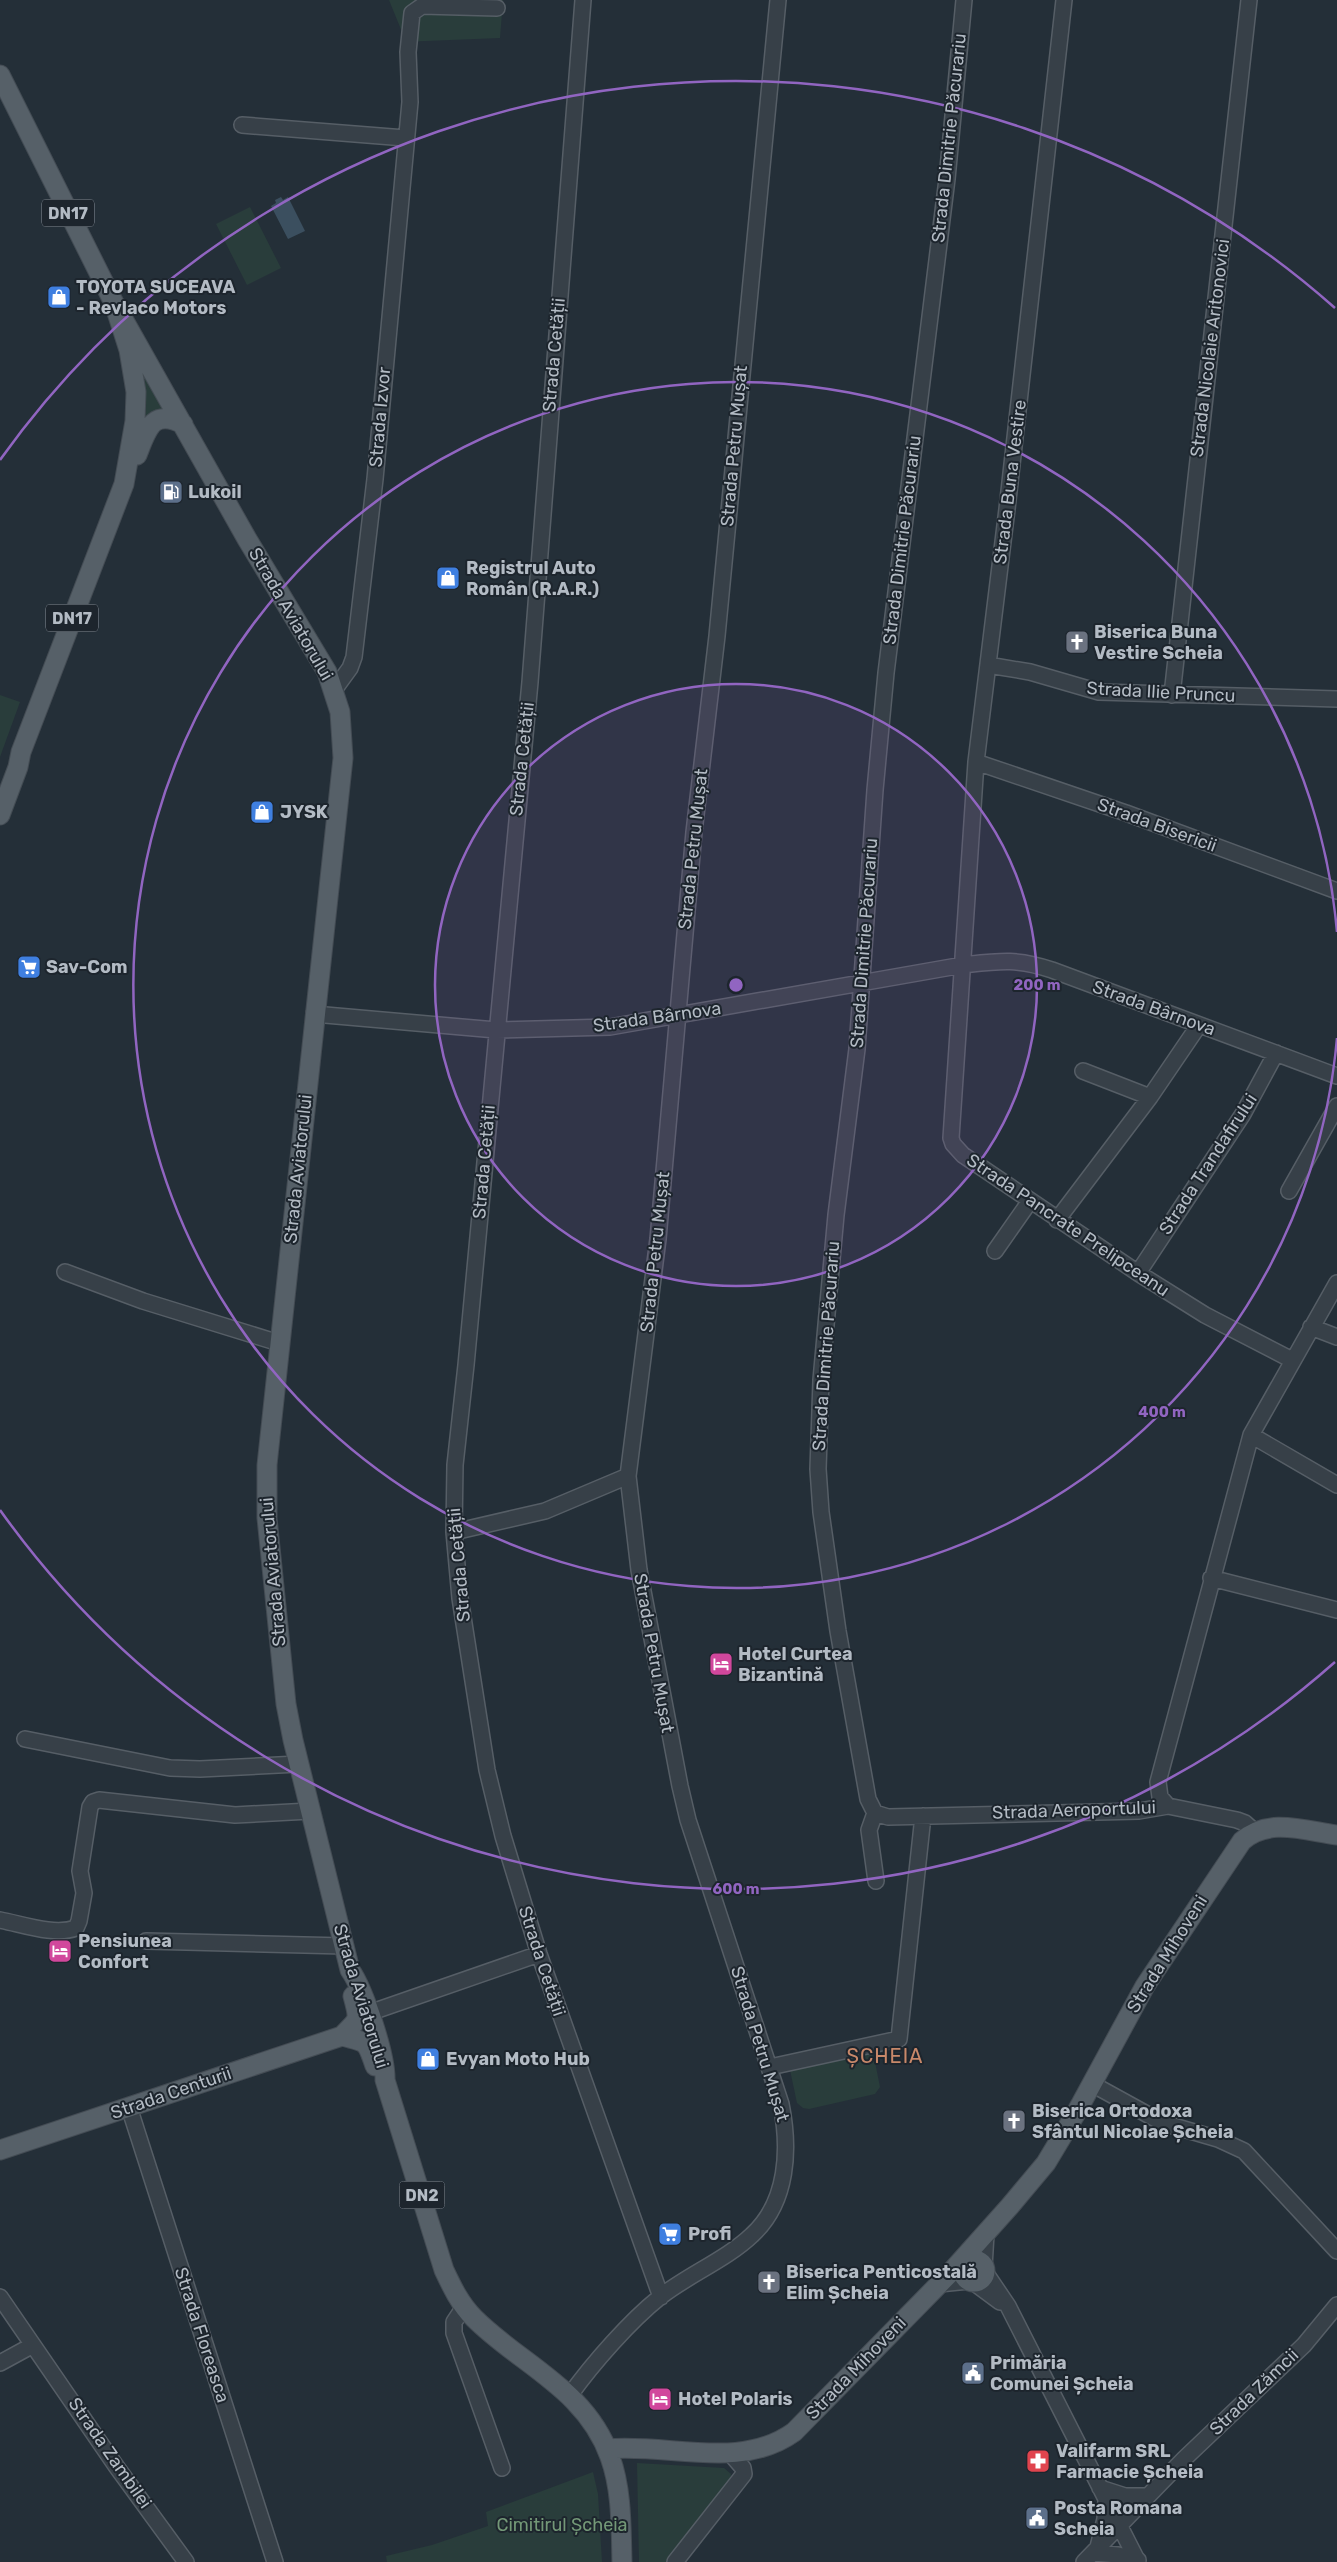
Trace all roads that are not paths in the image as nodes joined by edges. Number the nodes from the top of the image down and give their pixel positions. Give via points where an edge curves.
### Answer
1 (583, 0) edge
2 (778, 0) edge
3 (964, 0) edge
4 (1064, 0) edge
5 (1249, 0) edge
6 (497, 8) dead end
7 (0, 75) edge
8 (242, 125) dead end
9 (405, 138) junction
10 (114, 303) junction
11 (183, 424) junction
12 (124, 484) junction
13 (988, 665) junction
14 (334, 690) junction
15 (1172, 695) junction
16 (1337, 699) edge
17 (21, 752) junction
18 (976, 762) junction
19 (0, 790) edge
20 (0, 814) edge
21 (1337, 891) edge
22 (963, 965) junction
23 (862, 983) junction
24 (314, 1014) junction
25 (677, 1016) junction
26 (1200, 1025) junction
27 (496, 1030) junction
28 (1276, 1053) junction
29 (1083, 1071) dead end
30 (1337, 1076) edge
31 (1150, 1097) junction
32 (1337, 1106) edge
33 (1289, 1191) dead end
34 (1030, 1201) junction
35 (1057, 1220) junction
36 (995, 1251) dead end
37 (64, 1272) dead end
38 (1138, 1273) junction
39 (1337, 1283) edge
40 (1311, 1327) junction
41 (1337, 1337) edge
42 (279, 1343) junction
43 (1292, 1360) junction
44 (1251, 1435) junction
45 (628, 1476) junction
46 (1337, 1485) edge
47 (454, 1532) junction
48 (1211, 1578) junction
49 (1337, 1610) edge
50 (25, 1739) dead end
51 (298, 1764) junction
52 (1168, 1806) junction
53 (310, 1811) junction
54 (875, 1813) junction
55 (924, 1816) junction
56 (1254, 1832) junction
57 (1337, 1835) edge
58 (876, 1881) dead end
59 (0, 1920) edge
60 (146, 1940) dead end
61 (344, 1946) junction
62 (539, 1954) junction
63 (350, 1970) junction
64 (368, 2012) junction
65 (342, 2036) junction
66 (770, 2067) junction
67 (386, 2080) junction
68 (1092, 2084) junction
69 (129, 2107) junction
70 (0, 2150) edge
71 (1337, 2251) edge
72 (972, 2270) junction
73 (0, 2297) edge
74 (660, 2297) junction
75 (1337, 2305) edge
76 (464, 2307) junction
77 (34, 2345) junction
78 (0, 2362) edge
79 (570, 2395) junction
80 (607, 2448) junction
81 (730, 2453) junction
82 (502, 2468) dead end
83 (1103, 2494) junction
84 (1148, 2496) junction
85 (1119, 2526) junction
86 (1091, 2555) edge
87 (1138, 2561) edge
88 (186, 2562) edge
89 (275, 2562) edge
90 (622, 2562) edge
91 (675, 2562) edge

1 - 27 street, Strada Cetății via 530,682
2 - 25 street, Strada Petru Mușat
3 - 23 street, Strada Dimitrie Păcurariu via 947,179 886,672
4 - 13 street, Strada Buna Vestire
5 - 15 street, Strada Nicolaie Aritonovici
6 - 9 street, Strada Izvor via 422,6 412,13 408,52 411,86
7 - 10 main road, DN17
8 - 9 street
9 - 14 street, Strada Izvor via 374,488 356,646 350,668
10 - 11 main road, Strada Aviatorului
10 - 12 main road, DN17 via 129,350 136,392 135,421
11 - 12 main road via 169,418 152,423
11 - 14 main road, Strada Aviatorului via 247,539 310,640
12 - 17 main road, DN17
13 - 15 street, Strada Ilie Pruncu via 1030,672 1099,692
13 - 18 street, Strada Buna Vestire
14 - 24 main road, Strada Aviatorului via 341,720 343,758
15 - 16 street, Strada Ilie Pruncu
17 - 19 main road, DN17 via 9,767
17 - 20 main road, DN17
18 - 21 street, Strada Bisericii
18 - 22 street, Strada Buna Vestire
22 - 23 street, Strada Bârnova
22 - 26 street, Strada Bârnova via 1013,960 1027,962
22 - 34 street, Strada Pancrate Prelipceanu via 950,1138 963,1155
23 - 25 street, Strada Bârnova
23 - 54 street, Strada Dimitrie Păcurariu via 849,1124 826,1309 818,1469 827,1565 868,1799
24 - 27 street, Strada Bârnova
24 - 42 main road, Strada Aviatorului
25 - 27 street, Strada Bârnova via 610,1027
25 - 45 street, Strada Petru Mușat via 658,1239
26 - 28 street, Strada Bârnova
26 - 31 street
27 - 47 street, Strada Cetății via 455,1465
28 - 30 street, Strada Bârnova
28 - 38 street, Strada Trandafirului via 1243,1114
29 - 31 street
31 - 35 street
32 - 33 street
34 - 35 street, Strada Pancrate Prelipceanu
34 - 36 street
35 - 38 street, Strada Pancrate Prelipceanu
37 - 42 street via 143,1301
38 - 43 street, Strada Pancrate Prelipceanu via 1205,1315
39 - 40 street, Strada Aeroportului
40 - 41 street
40 - 43 street, Strada Aeroportului
42 - 51 main road, Strada Aviatorului via 269,1435 267,1518 286,1704
43 - 44 street, Strada Aeroportului
44 - 46 street
44 - 48 street, Strada Aeroportului
45 - 47 street via 545,1511
45 - 66 street, Strada Petru Mușat via 639,1570 680,1786 697,1849
47 - 62 street, Strada Cetății via 460,1598 488,1770 502,1836
48 - 49 street
48 - 52 street, Strada Aeroportului via 1158,1782 1160,1797
50 - 51 street via 170,1768 200,1770
51 - 53 main road, Strada Aviatorului
52 - 55 street, Strada Aeroportului via 1140,1811
52 - 56 street via 1237,1820
53 - 59 street via 235,1815 99,1800 93,1802 80,1871 84,1893 76,1928 53,1930
53 - 61 main road, Strada Aviatorului
54 - 55 street, Strada Aeroportului via 888,1817
54 - 58 street via 869,1830
55 - 66 street via 899,2039
56 - 57 main road via 1276,1827
56 - 68 main road, Strada Mihoveni via 1236,1849 1169,1948
60 - 61 street
61 - 63 main road, Strada Aviatorului
62 - 64 street
62 - 74 street, Strada Cetății
63 - 64 main road, Strada Aviatorului via 358,1981
63 - 65 main road via 349,1982 358,2017
64 - 67 main road, Strada Aviatorului via 386,2068
65 - 67 main road, DN2 via 362,2040 368,2047 377,2074
65 - 69 main road, Strada Centurii
66 - 74 street, Strada Petru Mușat via 786,2137 786,2160 778,2194 767,2217 752,2236
67 - 76 main road, DN2 via 438,2252 450,2284
68 - 71 street via 1163,2123 1218,2139 1244,2151
68 - 72 main road, Strada Mihoveni via 1046,2163 986,2234
69 - 70 main road, Strada Centurii
69 - 89 street, Strada Floreasca
72 - 81 main road, Strada Mihoveni via 939,2284 794,2432 758,2450
72 - 83 street via 1011,2315
73 - 77 street, Strada Zambilei
74 - 79 street, Strada Petru Mușat via 642,2312
75 - 84 street, Strada Zămcii via 1304,2345
76 - 79 main road, DN2 via 502,2342
76 - 82 street via 454,2322 454,2333
77 - 78 street
77 - 88 street, Strada Zambilei
79 - 80 main road, DN2
80 - 81 main road, Strada Mihoveni
80 - 90 main road, DN2 via 618,2492
81 - 91 street via 744,2474
83 - 84 street
83 - 85 street
83 - 86 street via 1105,2519
84 - 85 street, Strada Zămcii
85 - 86 street, Strada Zămcii
85 - 87 street
86 - 87 street via 1118,2555

